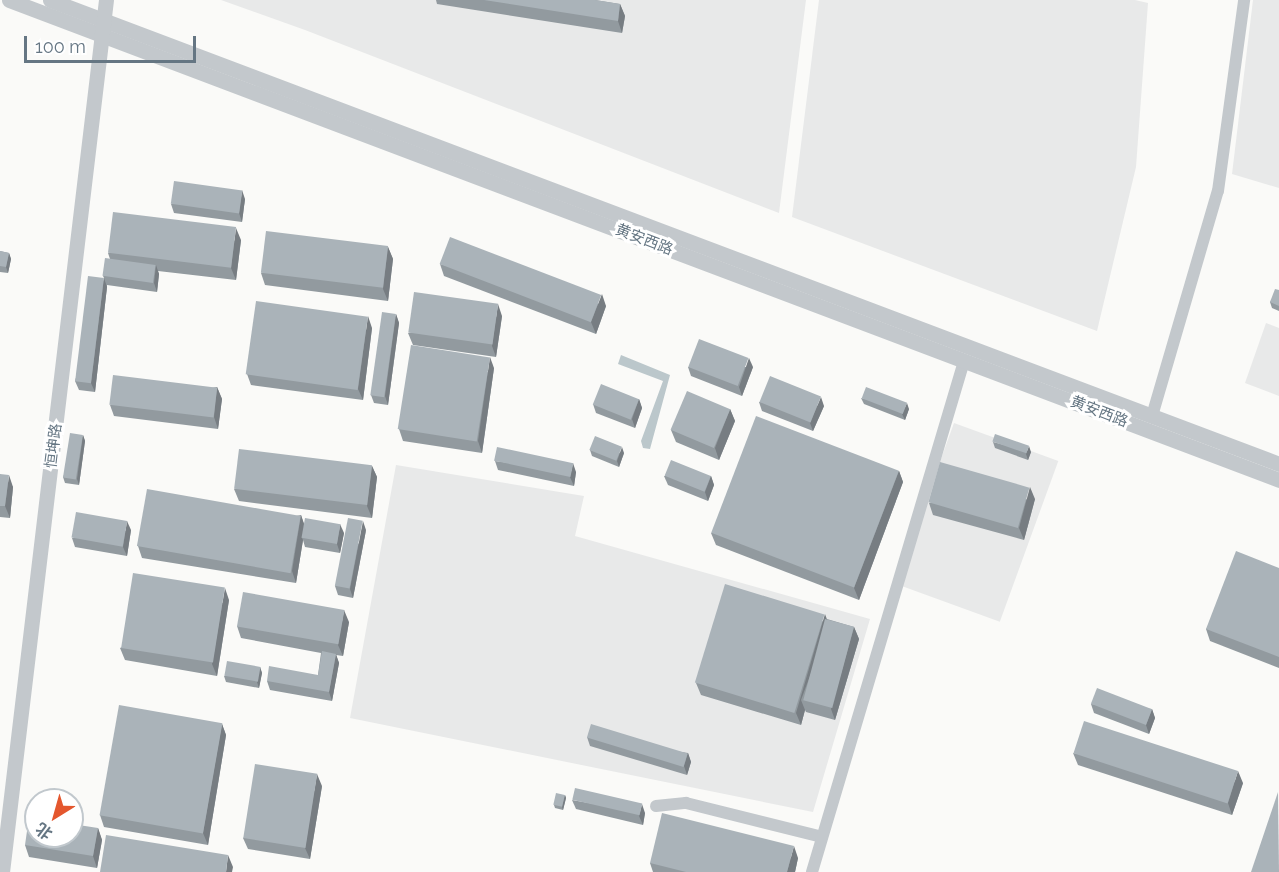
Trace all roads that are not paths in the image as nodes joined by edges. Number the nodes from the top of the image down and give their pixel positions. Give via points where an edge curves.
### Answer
1 (9, 0) edge
2 (50, 0) edge
3 (106, 0) edge
4 (1244, 0) edge
5 (102, 28) junction
6 (964, 361) junction
7 (1152, 416) junction
8 (1279, 464) edge
9 (1279, 480) edge
10 (656, 806) dead end
11 (822, 837) junction
12 (2, 872) edge
13 (812, 872) edge

1 - 5 street, 黄安西路
2 - 5 street, 黄安西路
3 - 5 street, 恒坤路
4 - 7 street via 1218,191
5 - 6 street, 黄安西路
5 - 7 street, 黄安西路
5 - 12 street, 恒坤路
6 - 9 street, 黄安西路
6 - 11 street
7 - 8 street, 黄安西路
10 - 11 street via 686,803
11 - 13 street

